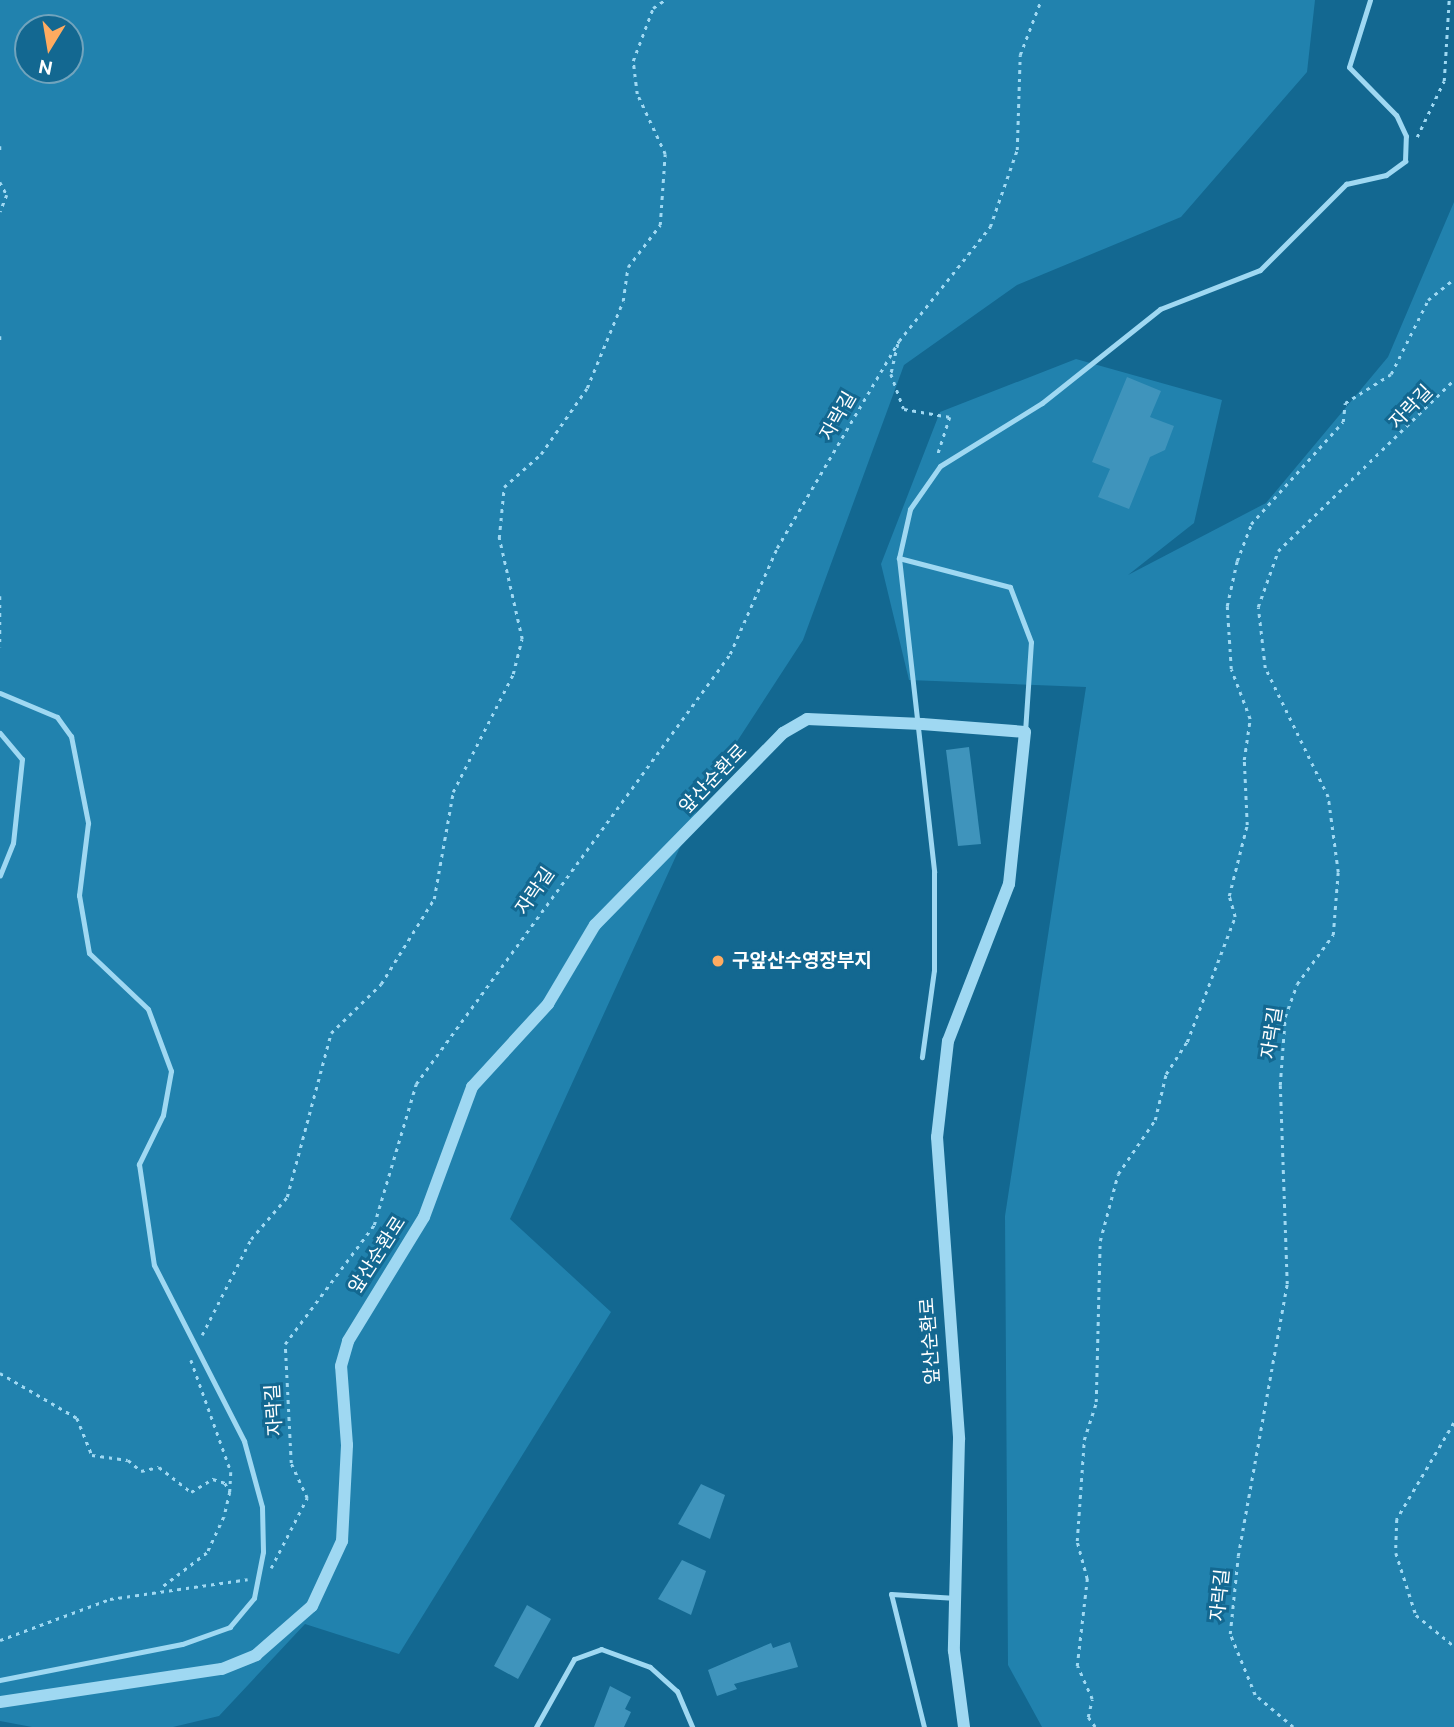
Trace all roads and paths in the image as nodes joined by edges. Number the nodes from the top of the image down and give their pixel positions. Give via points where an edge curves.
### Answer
1 (665, 0) edge
2 (1041, 0) edge
3 (1370, 0) edge
4 (1449, 0) edge
5 (0, 146) edge
6 (0, 154) edge
7 (1405, 161) junction
8 (0, 182) edge
9 (0, 212) edge
10 (1454, 279) edge
11 (898, 341) junction
12 (1454, 380) edge
13 (940, 466) junction
14 (899, 558) junction
15 (0, 596) edge
16 (0, 647) edge
17 (0, 693) edge
18 (1025, 732) junction
19 (0, 733) edge
20 (0, 876) edge
21 (922, 1057) dead end
22 (197, 1350) junction
23 (0, 1373) edge
24 (1454, 1423) edge
25 (230, 1492) junction
26 (259, 1578) junction
27 (158, 1590) junction
28 (959, 1598) junction
29 (0, 1640) edge
30 (1454, 1646) edge
31 (0, 1680) edge
32 (0, 1702) edge
33 (536, 1727) edge
34 (692, 1727) edge
35 (924, 1727) edge
36 (964, 1727) edge
37 (1095, 1727) edge
38 (1293, 1727) edge

1 - 22 path via 653,8 634,61 637,94 665,154 660,225 628,267 624,301 587,388 541,454 504,487 499,538 522,639 513,674 453,792 434,900 381,985 331,1033 287,1197 251,1239 212,1305
2 - 11 path, 자락길 via 1020,55 1017,150 990,227
3 - 7 lane via 1349,67 1396,115 1406,136
4 - 7 path via 1444,80
5 - 6 path
7 - 13 lane via 1386,175 1346,184 1260,270 1160,309 1042,404
8 - 9 path via 7,195
10 - 37 path via 1428,300 1391,374 1345,403 1343,422 1251,524 1237,562 1227,606 1231,668 1250,719 1244,760 1247,825 1229,896 1235,917 1220,941 1187,1042 1166,1074 1155,1120 1118,1174 1100,1241 1096,1402 1084,1440 1077,1541 1087,1579 1077,1666 1092,1699 1088,1717
11 - 13 path via 891,374 904,409 950,418 952,427 936,449
11 - 26 path, 자락길 via 777,548 730,654 416,1084 374,1225 285,1344 291,1463 307,1498 282,1552
12 - 38 path, 자락길 via 1278,551 1258,607 1265,668 1328,797 1338,872 1333,935 1297,984 1285,1017 1280,1085 1287,1283 1238,1556 1230,1634 1255,1695
13 - 14 lane via 910,509
14 - 18 lane via 1010,587 1031,642
14 - 21 lane via 934,872 934,970
15 - 16 path
17 - 22 lane via 57,717 71,736 88,823 79,895 89,953 148,1009 171,1071 163,1115 139,1164 155,1265
18 - 28 street, 앞산순환로 via 1009,884 948,1041 937,1137 959,1439
18 - 32 street, 앞산순환로, bridge via 807,719 783,733 595,925 548,1004 472,1087 424,1217 348,1341 341,1366 347,1445 342,1541 333,1572 312,1606 257,1656 222,1669
19 - 20 lane via 22,759 13,843
22 - 25 path via 189,1366 231,1472
22 - 26 lane via 244,1441 262,1507
23 - 25 path via 77,1418 92,1455 128,1460 141,1471 159,1467 191,1492 213,1479
24 - 30 path via 1397,1519 1396,1553 1416,1615
25 - 27 path via 207,1553
26 - 27 path
26 - 31 lane via 254,1598 230,1627 182,1644
27 - 29 path via 110,1599
28 - 35 lane via 891,1594
28 - 36 street, 앞산순환로 via 954,1651
33 - 34 lane via 574,1659 601,1648 650,1667 677,1691

